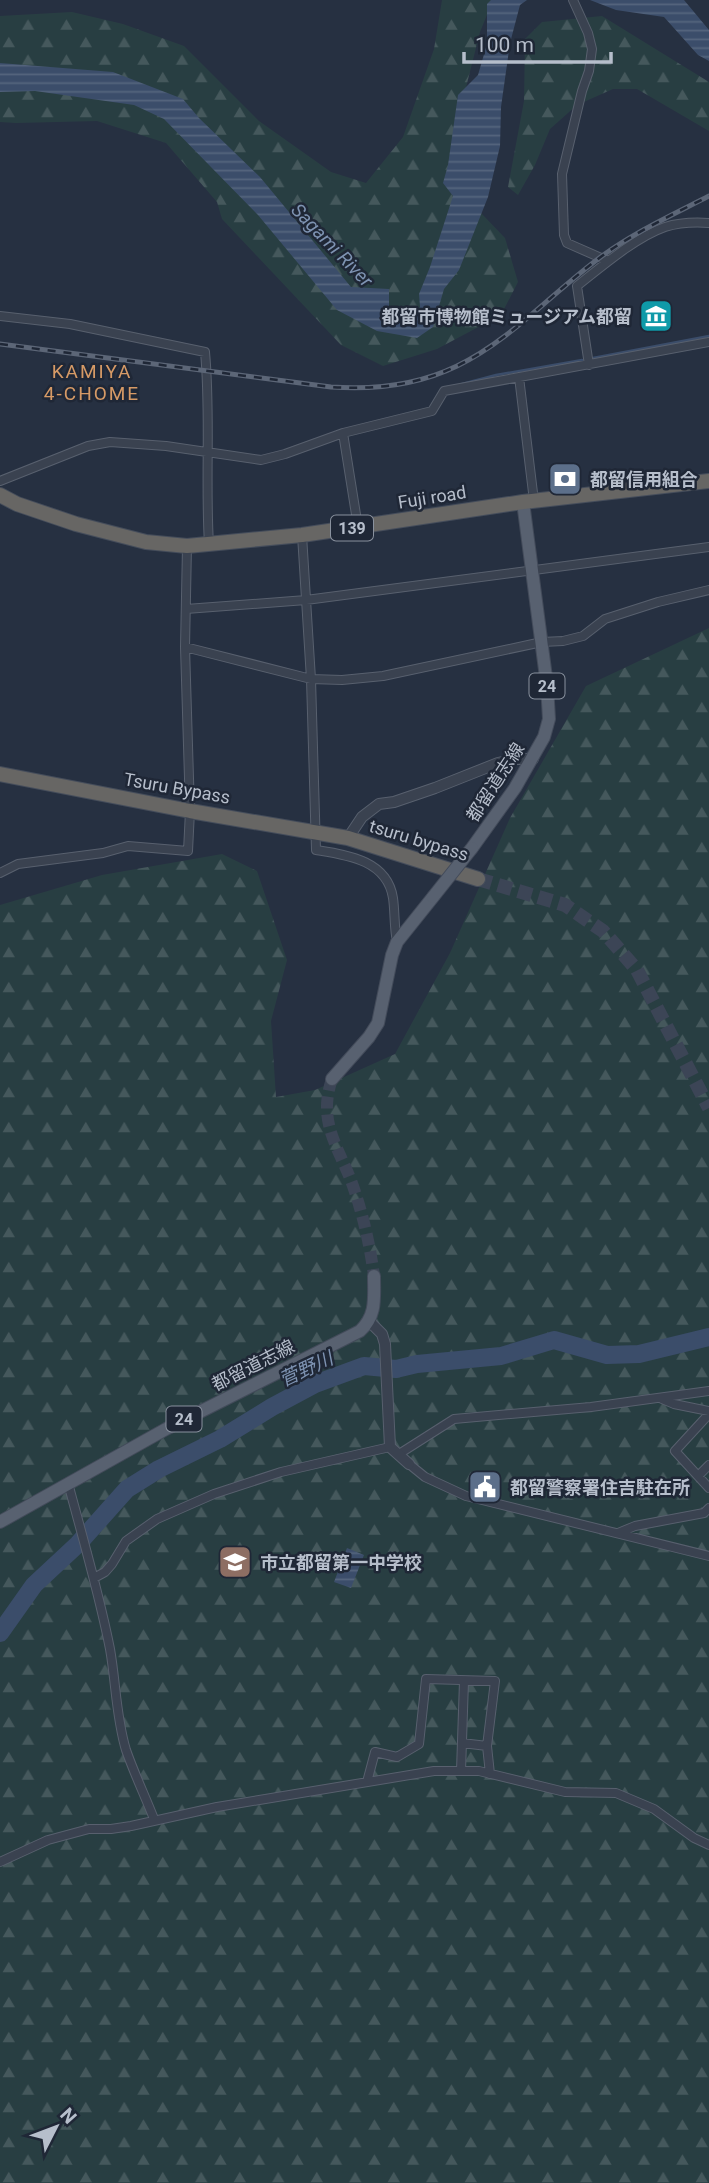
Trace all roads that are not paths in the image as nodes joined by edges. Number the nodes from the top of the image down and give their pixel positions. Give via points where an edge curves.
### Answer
1 (573, 0) edge
2 (709, 223) edge
3 (608, 261) junction
4 (0, 316) edge
5 (709, 342) edge
6 (589, 365) junction
7 (519, 377) junction
8 (343, 433) junction
9 (209, 451) junction
10 (0, 481) edge
11 (709, 481) edge
12 (0, 495) edge
13 (529, 502) junction
14 (358, 527) junction
15 (302, 535) junction
16 (209, 544) junction
17 (187, 546) junction
18 (709, 547) edge
19 (533, 569) junction
20 (709, 590) edge
21 (306, 600) junction
22 (186, 609) junction
23 (542, 642) junction
24 (186, 647) junction
25 (311, 679) junction
26 (533, 759) junction
27 (0, 774) edge
28 (190, 811) junction
29 (314, 832) junction
30 (348, 838) junction
31 (0, 873) edge
32 (478, 879) tunnel mouth
33 (397, 942) junction
34 (332, 1079) tunnel mouth
35 (374, 1276) tunnel mouth
36 (370, 1322) junction
37 (709, 1391) edge
38 (662, 1399) junction
39 (709, 1412) edge
40 (395, 1451) junction
41 (410, 1464) joint
42 (709, 1465) edge
43 (698, 1476) junction
44 (68, 1483) junction
45 (709, 1488) edge
46 (709, 1508) edge
47 (0, 1522) edge
48 (618, 1533) junction
49 (709, 1556) edge
50 (94, 1578) junction
51 (464, 1681) junction
52 (462, 1743) junction
53 (487, 1746) junction
54 (461, 1771) junction
55 (490, 1774) junction
56 (366, 1782) junction
57 (154, 1819) junction
58 (709, 1845) edge
59 (0, 1862) edge

1 - 3 street via 592,49 562,174 564,234 567,243
2 - 3 street via 664,228
3 - 6 street via 577,286
4 - 9 street via 70,324 205,352
5 - 6 street
6 - 7 street
7 - 8 street via 444,391 432,411
7 - 13 street
8 - 9 street via 261,460
8 - 14 street
9 - 10 street via 110,442 88,446
9 - 16 street
11 - 13 highway, Fuji road / 139
12 - 17 highway, Fuji road / 139 via 76,524 146,542
13 - 14 highway, Fuji road / 139
13 - 19 main road, 都留道志線 / 24
14 - 15 highway, Fuji road / 139
15 - 16 highway, Fuji road / 139
15 - 21 street
16 - 17 highway, Fuji road / 139
17 - 22 street
18 - 19 street
19 - 21 street
19 - 23 main road, 都留道志線 / 24
20 - 23 street via 605,619 583,636
21 - 22 street
21 - 25 street
22 - 24 street
23 - 25 street via 383,676
23 - 26 main road, 都留道志線 / 24 via 550,708 548,728
24 - 25 street
24 - 28 street
25 - 29 street
26 - 30 street via 498,763 379,804 362,817
26 - 33 main road, 都留道志線 / 24, bridge via 472,848
27 - 28 highway, Tsuru Bypass
28 - 29 highway, Tsuru Bypass
28 - 31 street via 188,851 128,846 18,863
29 - 30 highway, Tsuru Bypass
29 - 33 street via 316,850 362,859 388,881
30 - 32 highway, tsuru bypass
33 - 34 main road, 都留道志線 / 24 via 377,1023
35 - 36 main road
36 - 40 street via 385,1344
36 - 44 main road, 都留道志線 / 24
37 - 38 street
38 - 39 street
38 - 40 street via 454,1419
39 - 43 street via 675,1451
40 - 41 street
40 - 50 street via 281,1472 157,1518 126,1541 112,1564
41 - 48 street via 466,1496
42 - 43 street
43 - 45 street
44 - 47 main road, 都留道志線 / 24
44 - 50 street
46 - 48 street
48 - 49 street
50 - 57 street via 114,1669 118,1720
51 - 52 street
51 - 53 street via 495,1681
51 - 56 street via 426,1679 419,1744 397,1757 375,1752
52 - 53 street
52 - 54 street
53 - 55 street
54 - 55 street
54 - 56 street
55 - 58 street via 565,1792 616,1793 654,1809
56 - 57 street
57 - 59 street via 68,1834

